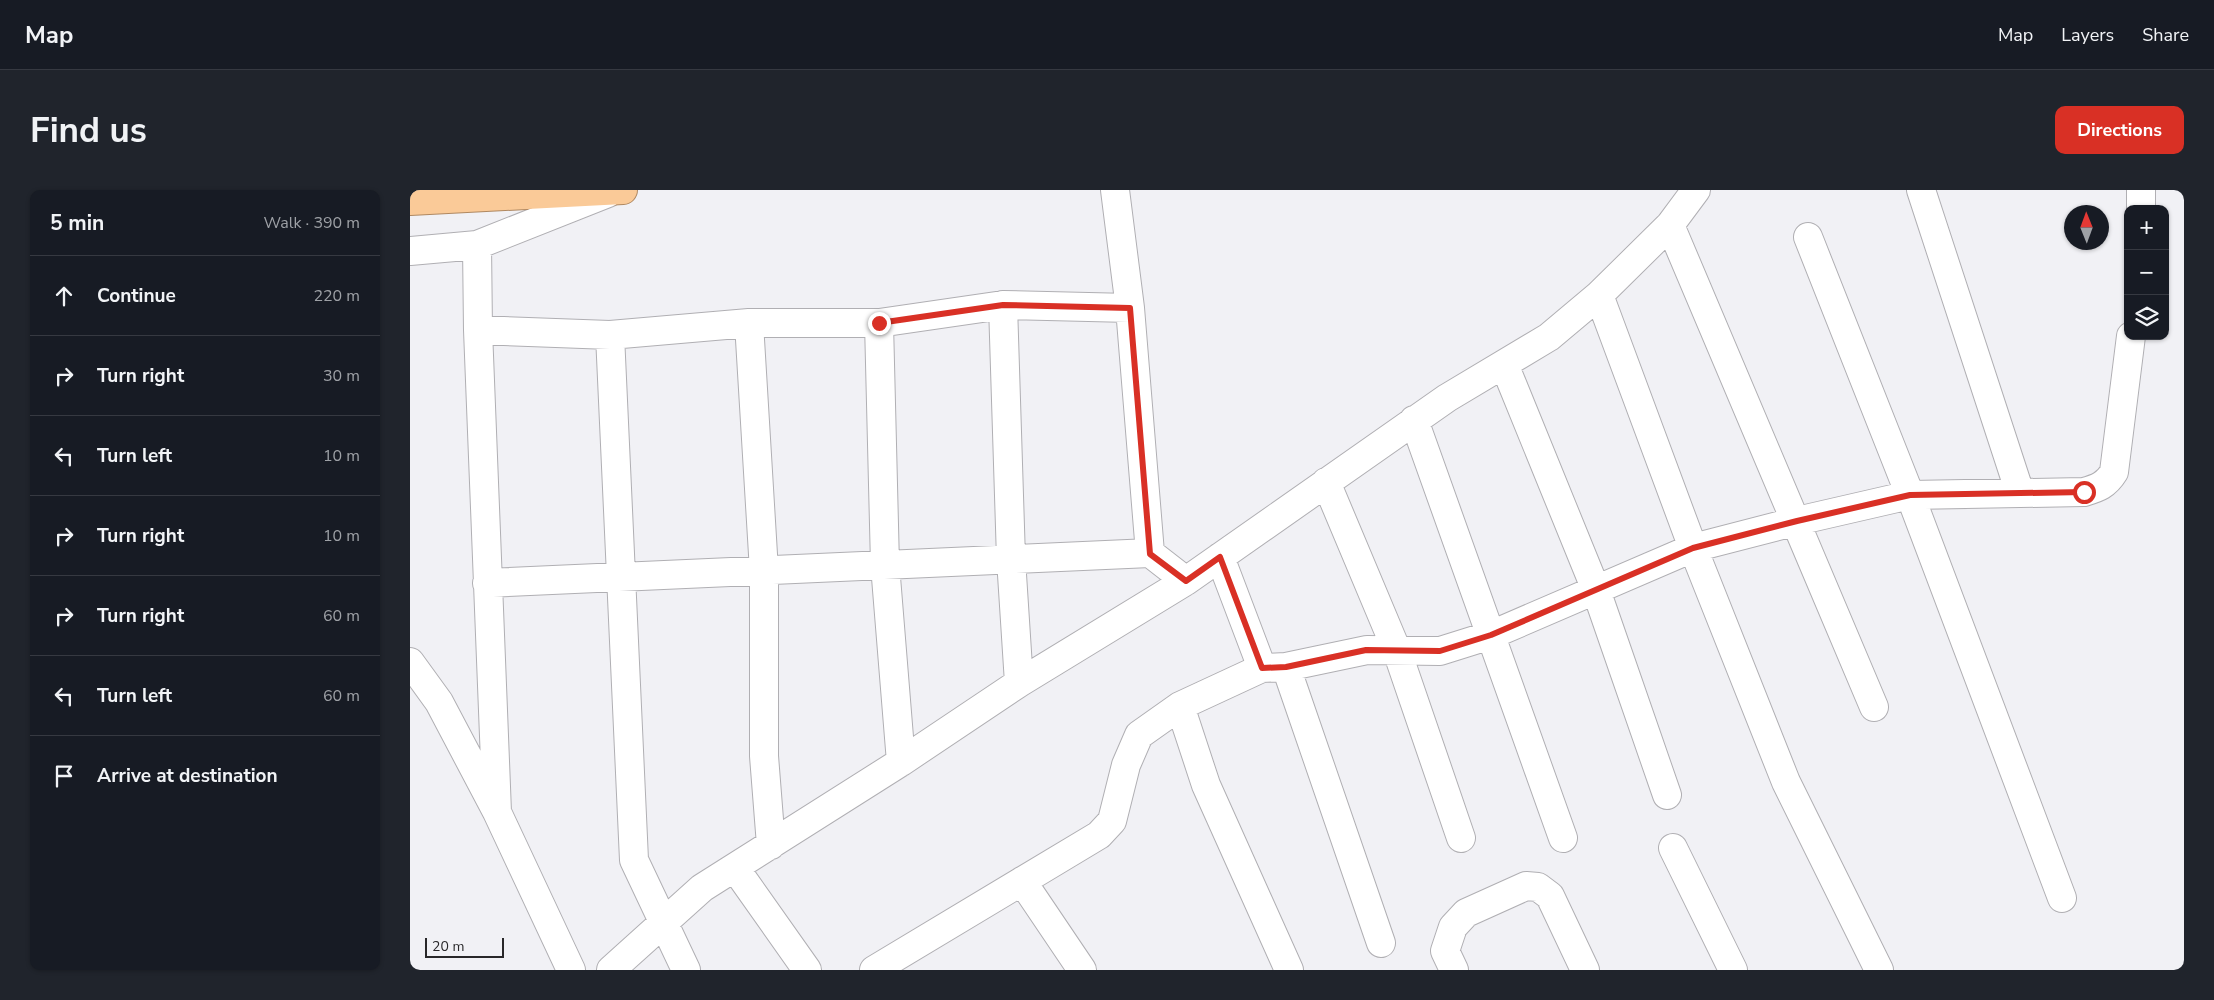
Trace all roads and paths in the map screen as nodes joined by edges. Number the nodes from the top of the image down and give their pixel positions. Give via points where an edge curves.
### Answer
1 (614, 190) edge
2 (623, 190) edge
3 (1115, 190) edge
4 (1696, 190) edge
5 (1921, 190) edge
6 (2141, 190) edge
7 (410, 201) edge
8 (2141, 205) edge
9 (1670, 226) junction
10 (1808, 237) dead end
11 (477, 245) junction
12 (410, 251) edge
13 (1599, 296) junction
14 (1003, 305) junction
15 (1130, 308) junction
16 (879, 323) junction
17 (749, 324) junction
18 (478, 330) junction
19 (610, 335) junction
20 (2130, 340) edge
21 (1504, 364) junction
22 (1414, 420) junction
23 (1326, 482) junction
24 (2020, 493) junction
25 (1910, 495) junction
26 (1797, 521) junction
27 (1693, 548) junction
28 (1150, 554) junction
29 (1220, 557) junction
30 (1011, 558) junction
31 (885, 565) junction
32 (764, 571) junction
33 (622, 578) junction
34 (1186, 581) junction
35 (487, 583) junction
36 (1596, 590) junction
37 (1491, 635) junction
38 (1397, 651) junction
39 (410, 662) edge
40 (1274, 668) junction
41 (1019, 683) junction
42 (1180, 706) junction
43 (1874, 707) dead end
44 (901, 762) junction
45 (1666, 795) dead end
46 (497, 812) junction
47 (1461, 838) dead end
48 (1563, 838) dead end
49 (771, 845) junction
50 (1673, 848) dead end
51 (735, 868) junction
52 (1022, 881) junction
53 (2062, 898) dead end
54 (664, 922) junction
55 (1381, 943) dead end
56 (571, 970) edge
57 (610, 970) edge
58 (686, 970) edge
59 (807, 970) edge
60 (874, 970) edge
61 (1082, 970) edge
62 (1289, 970) edge
63 (1454, 970) edge
64 (1585, 970) edge
65 (1733, 970) edge
66 (1879, 970) edge

1 - 2 highway
1 - 7 highway
1 - 11 street
3 - 15 street
4 - 9 street
5 - 24 street
6 - 8 street
9 - 13 street
9 - 26 street
10 - 25 street
11 - 12 street
11 - 18 street
13 - 21 street via 1549,337
13 - 27 street
14 - 15 street
14 - 16 street
14 - 30 street
15 - 28 street
16 - 17 street
16 - 31 street
17 - 19 street
17 - 32 street
18 - 19 street
18 - 35 street
19 - 33 street
20 - 24 street via 2114,472 2108,482 2084,492
21 - 22 street
21 - 36 street
22 - 23 street
22 - 37 street
23 - 29 street
23 - 38 street
24 - 25 street
25 - 26 street
25 - 53 street
26 - 27 street
26 - 43 street
27 - 36 street
27 - 66 street via 1786,782
28 - 30 street
28 - 34 street
29 - 34 street
29 - 40 street
30 - 31 street
30 - 41 street
31 - 32 street
31 - 44 street
32 - 33 street
32 - 49 street via 764,756
33 - 35 street
33 - 54 street via 634,860
34 - 41 street
35 - 46 street
36 - 37 street
36 - 45 street
37 - 38 street via 1440,651
37 - 48 street
38 - 40 street via 1366,650
38 - 47 street
39 - 46 street via 439,702
40 - 42 street
40 - 55 street
41 - 44 street
42 - 52 street via 1139,735 1126,765 1112,821 1100,835
42 - 62 street via 1206,785
44 - 49 street
46 - 56 street
49 - 51 street
50 - 65 street
51 - 54 street via 702,888
51 - 59 street
52 - 60 street
52 - 61 street
54 - 57 street
54 - 58 street
63 - 64 street via 1445,951 1453,927 1466,913 1526,886 1538,887 1550,896

